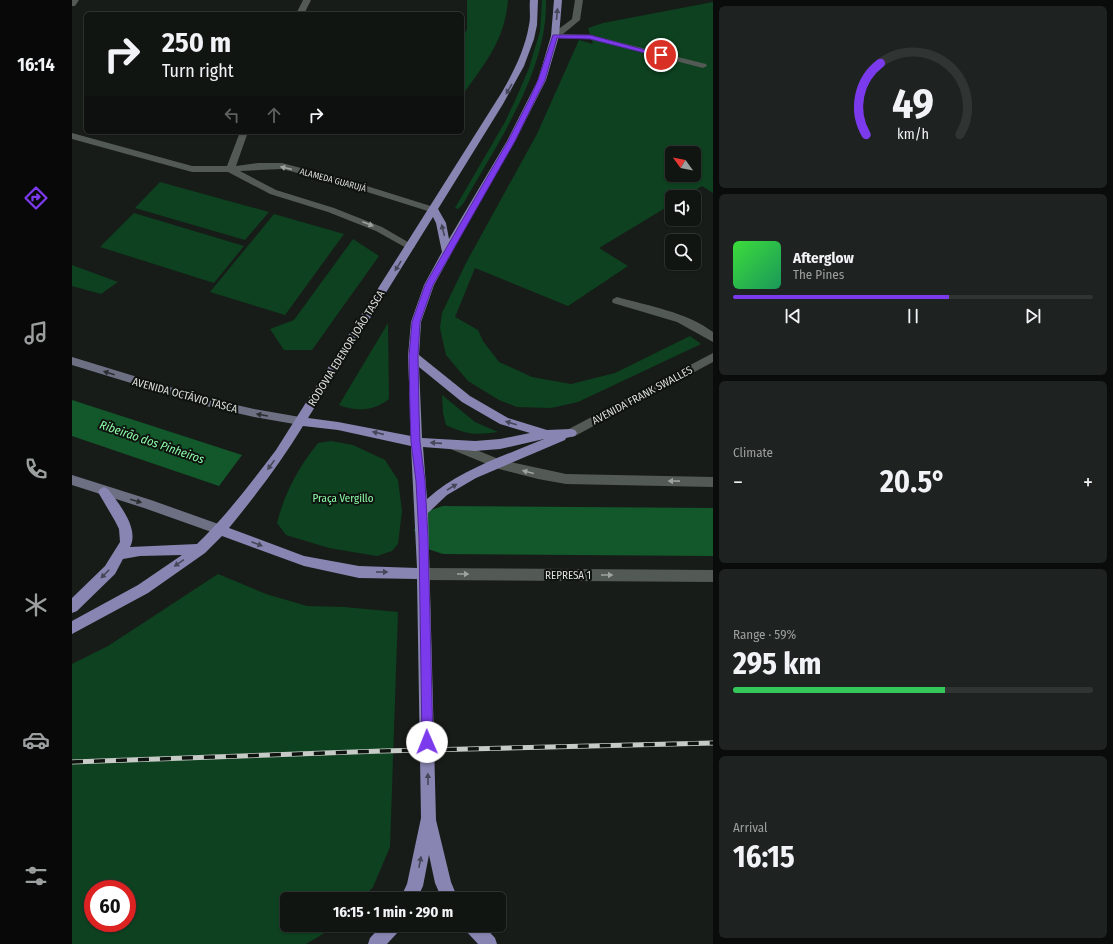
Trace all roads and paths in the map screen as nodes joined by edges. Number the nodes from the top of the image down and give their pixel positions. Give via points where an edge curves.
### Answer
1 (75, 0) edge
2 (307, 0) edge
3 (534, 0) edge
4 (558, 0) edge
5 (579, 0) edge
6 (72, 4) edge
7 (301, 12) edge
8 (555, 36) junction
9 (703, 66) dead end
10 (243, 134) edge
11 (72, 136) edge
12 (230, 169) junction
13 (434, 210) junction
14 (410, 247) junction
15 (447, 251) junction
16 (617, 301) dead end
17 (713, 338) edge
18 (413, 356) junction
19 (713, 357) edge
20 (72, 361) edge
21 (300, 422) junction
22 (571, 432) junction
23 (548, 434) junction
24 (416, 442) junction
25 (452, 444) junction
26 (499, 464) junction
27 (72, 480) edge
28 (713, 482) edge
29 (104, 492) junction
30 (422, 511) junction
31 (220, 530) junction
32 (200, 548) junction
33 (120, 554) junction
34 (424, 574) junction
35 (713, 576) edge
36 (72, 607) edge
37 (72, 628) edge
38 (429, 818) junction
39 (412, 892) edge
40 (447, 892) edge
41 (387, 932) edge
42 (478, 932) edge
43 (376, 944) edge
44 (489, 944) edge

1 - 6 street
2 - 7 street
3 -> 13 main road, RODOVIA EDENOR JOÃO TASCA via 533,24 512,83
8 -> 4 main road
5 - 8 street via 576,20
8 - 9 street via 590,37
8 - 15 main road via 542,80 523,119
10 - 12 street
11 - 12 street, ALAMEDA GUARUJÁ via 192,169
13 -> 12 street, ALAMEDA GUARUJÁ via 282,166
12 -> 14 street, ALAMEDA GUARUJÁ via 273,192 379,228
13 - 14 main road, RODOVIA EDENOR JOÃO TASCA
15 -> 13 main road via 441,223
14 -> 21 main road, RODOVIA EDENOR JOÃO TASCA
15 - 18 main road via 429,285 416,322
16 - 17 street via 666,314 704,330
23 -> 18 main road via 504,421 466,399
18 - 24 main road
19 - 22 street, AVENIDA FRANK SWALLES
21 -> 20 street, AVENIDA OCTÁVIO TASCA via 206,402
24 -> 21 main road via 352,428
21 -> 31 main road, RODOVIA EDENOR JOÃO TASCA via 249,496
22 - 23 main road
22 - 26 main road
23 - 25 main road via 500,444
25 -> 24 main road
24 - 30 main road
25 - 26 street
28 -> 26 street via 566,479
30 -> 26 main road via 449,489 472,475
27 - 29 street
29 -> 31 street via 148,504
29 - 33 main road via 121,519 124,529 126,543
30 - 34 main road
31 - 32 main road, RODOVIA EDENOR JOÃO TASCA
31 -> 34 main road via 304,561 359,572
32 - 33 main road
32 -> 37 main road, RODOVIA EDENOR JOÃO TASCA via 143,589
33 -> 36 main road via 110,570
34 -> 35 street, REPRESA 1
38 -> 34 main road
39 -> 38 main road via 416,886
38 - 40 main road
41 - 43 main road
42 - 44 main road

